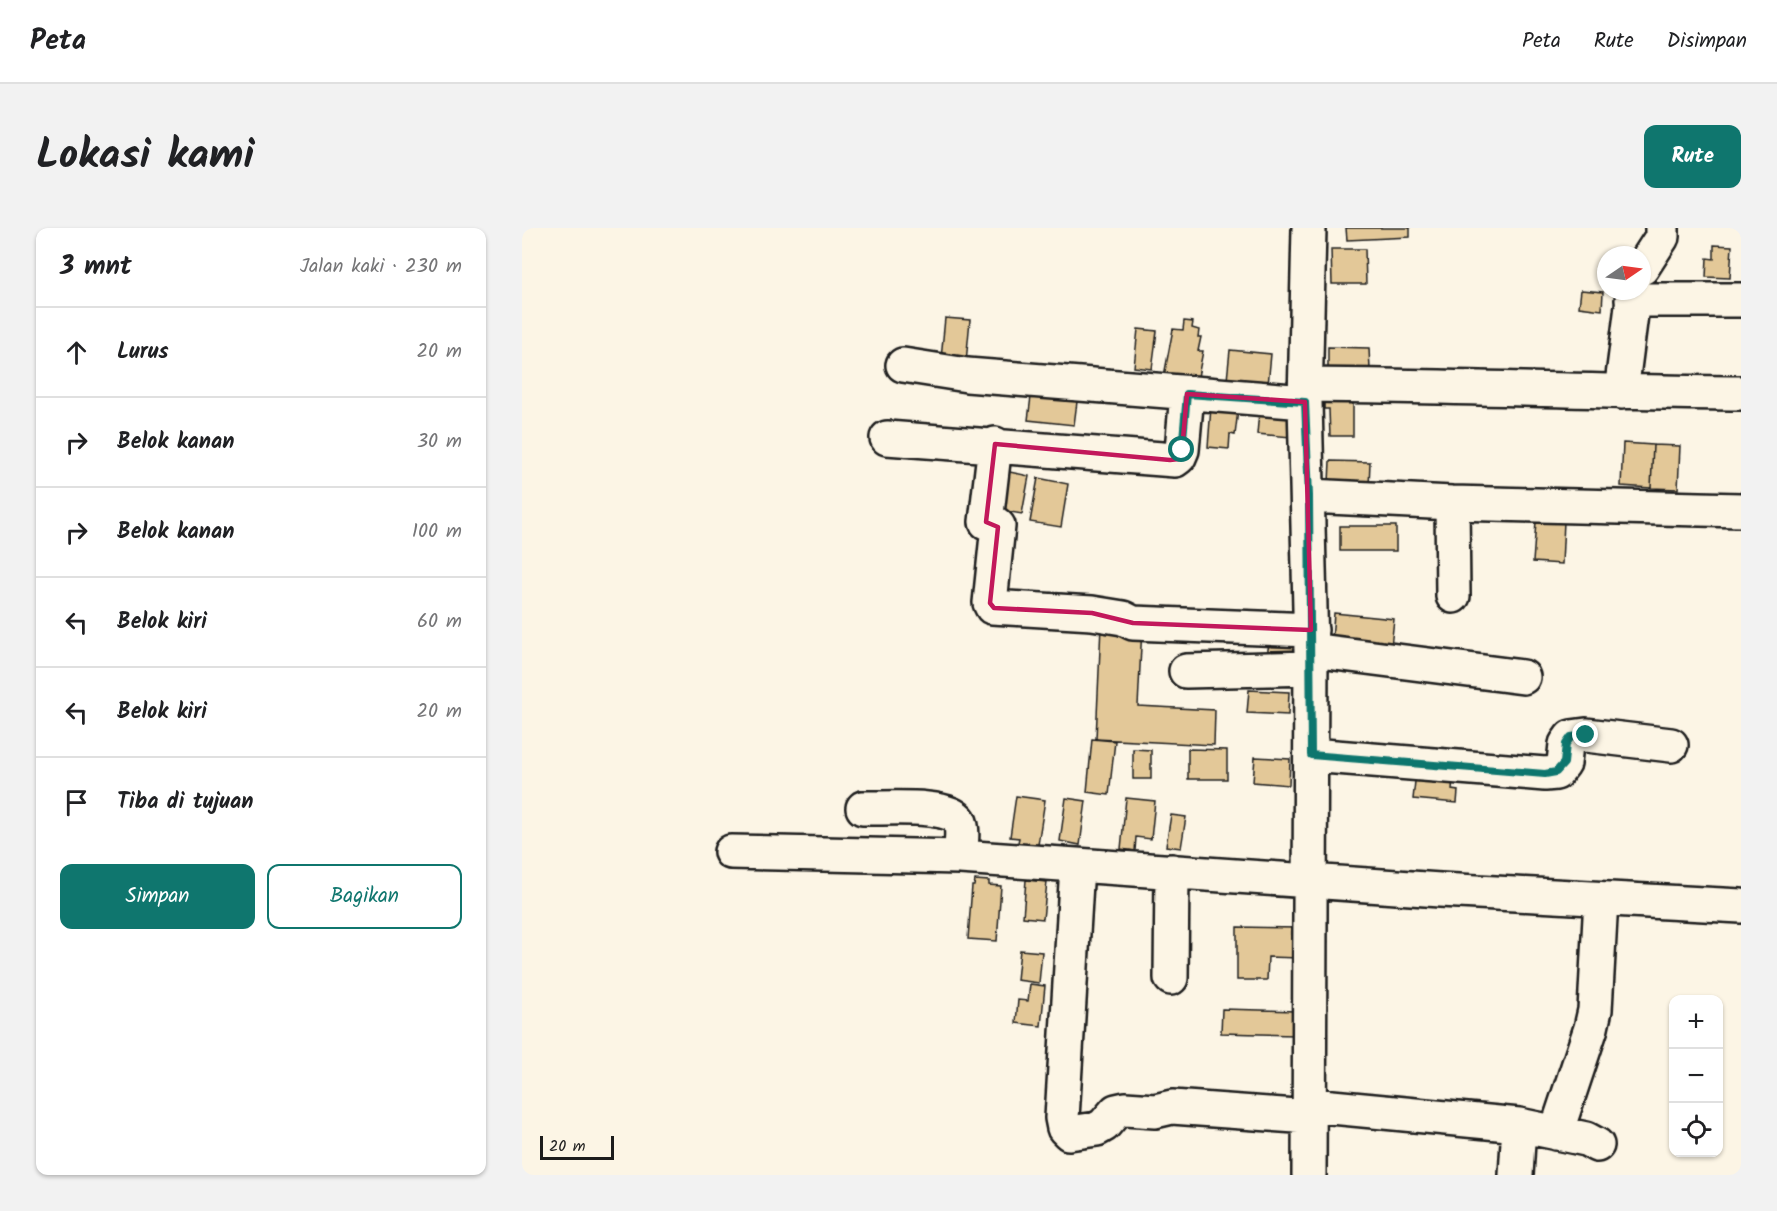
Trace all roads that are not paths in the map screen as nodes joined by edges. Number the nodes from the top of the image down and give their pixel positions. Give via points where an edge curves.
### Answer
1 (1308, 228) edge
2 (1662, 228) edge
3 (1651, 254) edge
4 (1651, 297) edge
5 (1632, 300) edge
6 (1741, 300) edge
7 (903, 365) dead end
8 (1621, 392) junction
9 (1306, 393) junction
10 (1741, 393) edge
11 (1187, 394) junction
12 (887, 438) dead end
13 (995, 444) junction
14 (1309, 496) junction
15 (1452, 503) junction
16 (1741, 510) edge
17 (1453, 596) dead end
18 (1311, 649) junction
19 (1186, 671) dead end
20 (1523, 677) dead end
21 (1671, 745) dead end
22 (1311, 755) junction
23 (863, 808) dead end
24 (731, 852) dead end
25 (960, 857) junction
26 (1077, 866) junction
27 (1172, 871) junction
28 (1311, 880) junction
29 (1601, 899) junction
30 (1741, 906) edge
31 (1171, 978) dead end
32 (1310, 1111) junction
33 (1519, 1125) junction
34 (1556, 1133) junction
35 (1597, 1145) dead end
36 (1309, 1175) edge
37 (1516, 1175) edge

1 - 9 street
2 - 3 street via 1662,237
4 - 6 street
5 - 8 street
7 - 11 street via 967,375
8 - 9 street via 1543,388
8 - 10 street
9 - 11 street
9 - 14 street
11 - 13 street via 1182,450 1175,460
12 - 13 street
13 - 18 street via 986,522 998,526 992,607 1092,612 1133,623
14 - 15 street
14 - 18 street
15 - 16 street
15 - 17 street
18 - 19 street
18 - 20 street
18 - 22 street
21 - 22 street via 1586,735 1571,737 1566,744 1564,763 1556,772 1545,774
22 - 28 street
23 - 25 street via 935,809 954,815 961,828
24 - 25 street
25 - 26 street
26 - 27 street
26 - 32 street via 1064,1128 1070,1133 1097,1129 1116,1111 1125,1109
27 - 28 street
27 - 31 street
28 - 29 street
28 - 32 street
29 - 30 street
29 - 34 street via 1592,1028
32 - 33 street
32 - 36 street
33 - 34 street
33 - 37 street
34 - 35 street via 1586,1138

